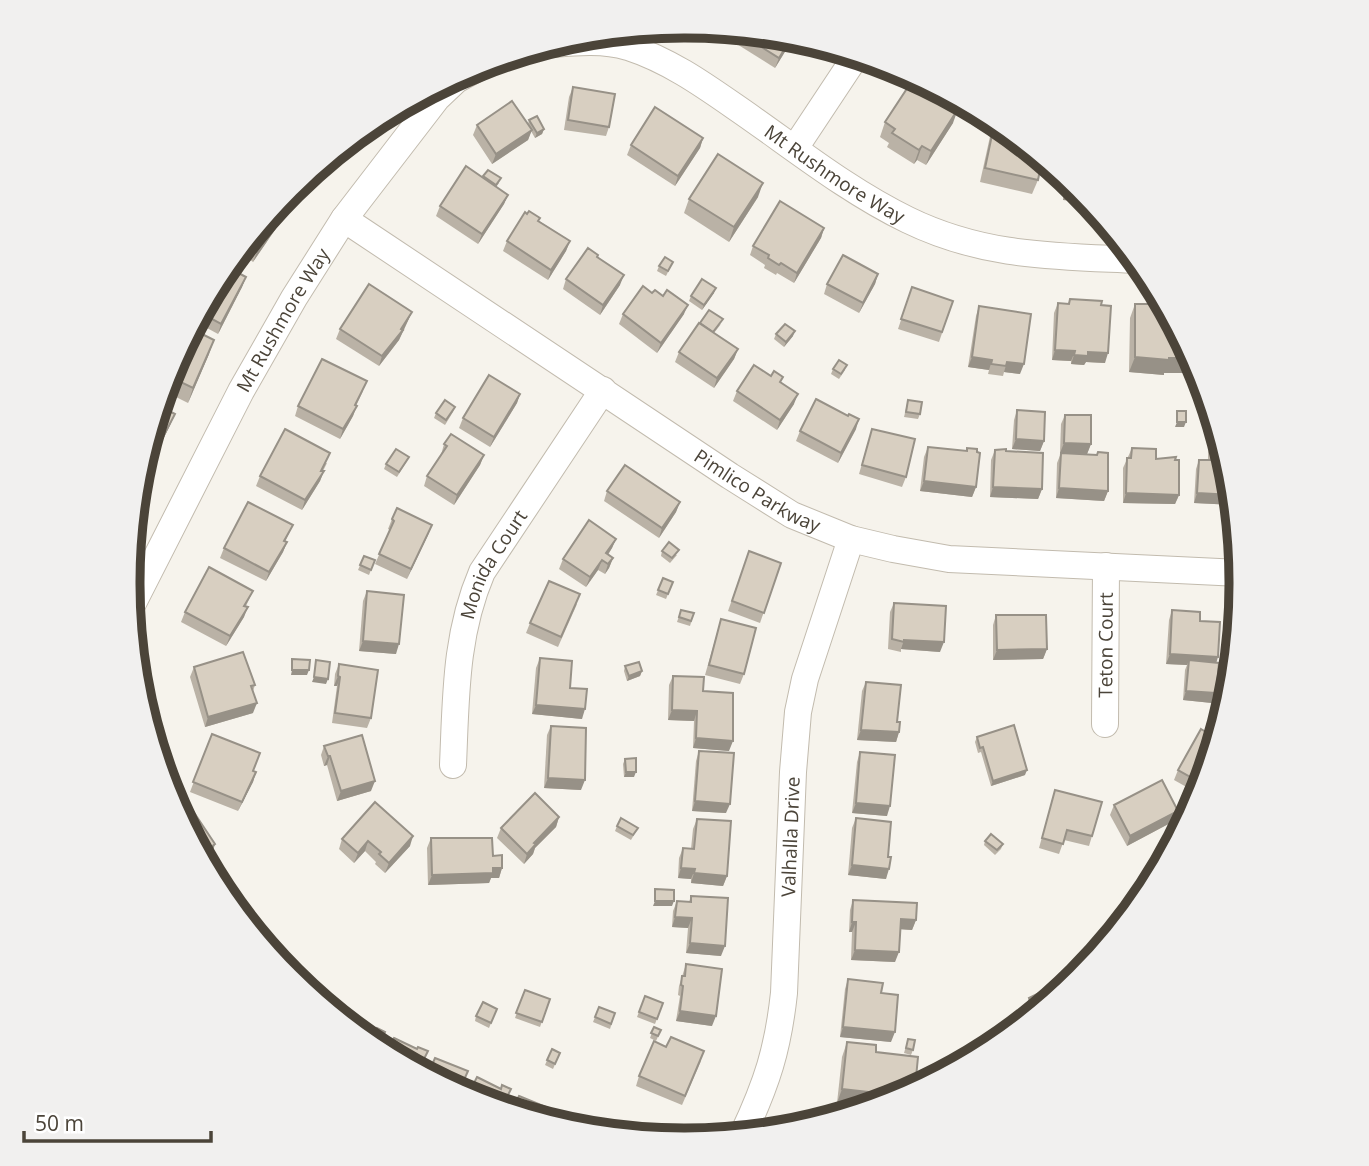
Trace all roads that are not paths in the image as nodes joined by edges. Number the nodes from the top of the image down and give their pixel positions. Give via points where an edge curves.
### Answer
1 (609, 44) edge
2 (851, 64) edge
3 (436, 99) edge
4 (795, 148) junction
5 (344, 219) junction
6 (1121, 259) edge
7 (603, 390) junction
8 (851, 539) junction
9 (1106, 566) junction
10 (1229, 572) edge
11 (140, 589) edge
12 (1105, 724) dead end
13 (453, 765) dead end
14 (756, 1123) edge

1 - 4 street, Mt Rushmore Way via 658,58 692,77
2 - 4 street
3 - 5 street, Mt Rushmore Way
4 - 6 street, Mt Rushmore Way via 861,194 908,220 961,241 1030,255
5 - 7 street, Pimlico Parkway
5 - 11 street, Mt Rushmore Way via 241,391
7 - 8 street, Pimlico Parkway via 792,515
7 - 13 street, Monida Court via 482,572 470,600 456,676
8 - 9 street, Pimlico Parkway via 949,559
8 - 14 street, Valhalla Drive via 798,712 784,993
9 - 10 street, Pimlico Parkway
9 - 12 street, Teton Court

